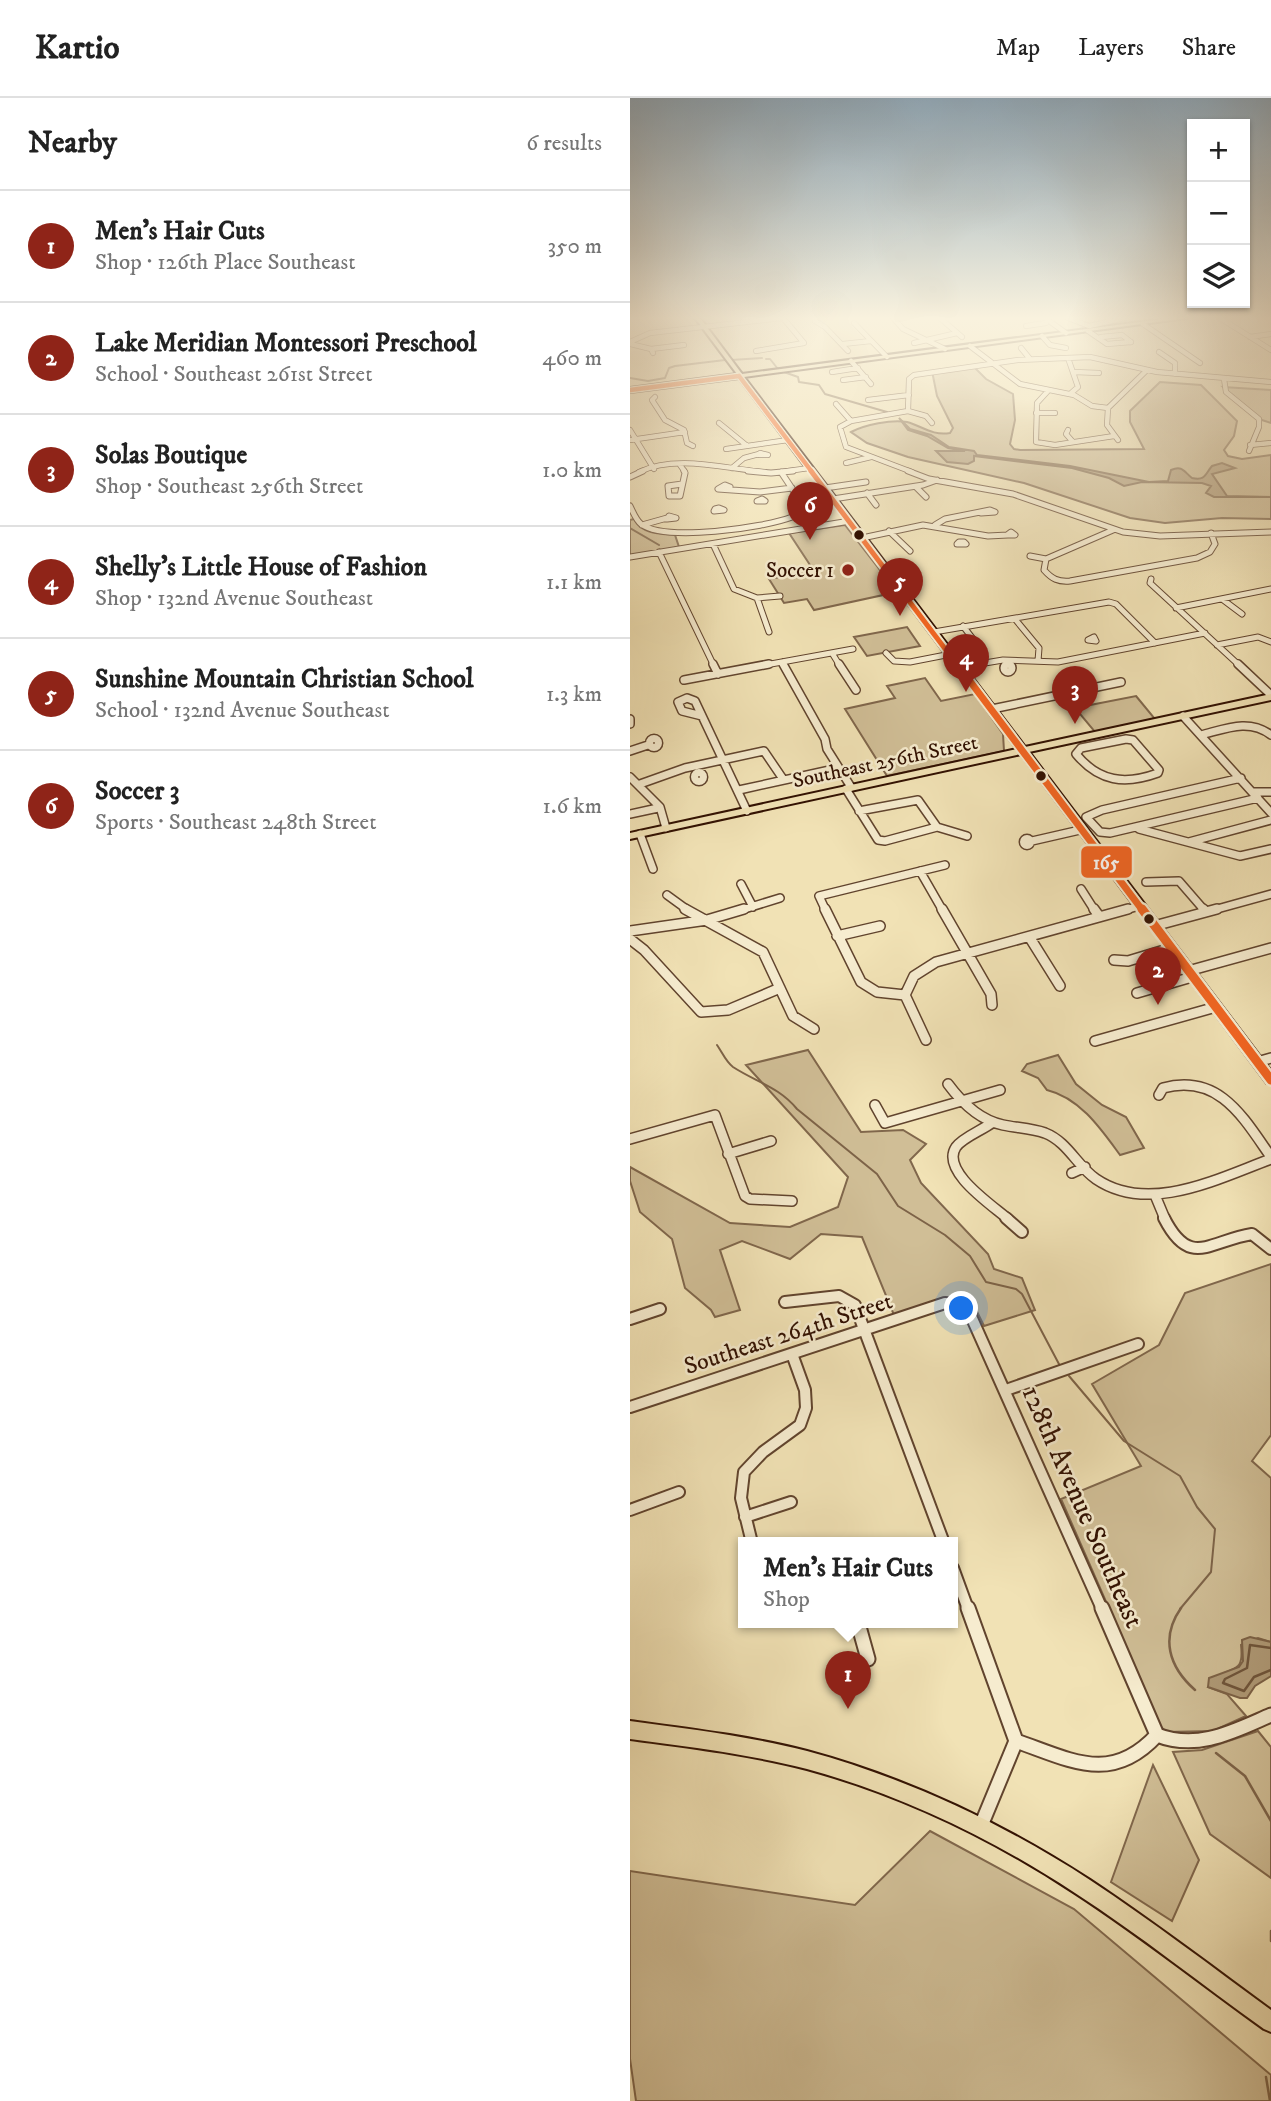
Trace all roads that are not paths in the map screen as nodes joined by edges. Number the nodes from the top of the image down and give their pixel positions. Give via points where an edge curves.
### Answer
1 (659, 411) edge
2 (766, 411) edge
3 (843, 411) edge
4 (905, 411) edge
5 (910, 411) edge
6 (1107, 411) edge
7 (1250, 411) edge
8 (1036, 413) joint
9 (1055, 413) dead end
10 (851, 421) junction
11 (932, 423) dead end
12 (719, 424) dead end
13 (630, 430) edge
14 (1068, 430) dead end
15 (685, 432) junction
16 (1256, 434) junction
17 (632, 440) edge
18 (788, 440) junction
19 (1271, 441) edge
20 (1073, 442) junction
21 (746, 445) junction
22 (693, 446) dead end
23 (1249, 448) joint
24 (726, 449) dead end
25 (759, 454) dead end
26 (871, 457) junction
27 (846, 463) dead end
28 (680, 465) junction
29 (732, 468) junction
30 (809, 468) junction
31 (654, 469) junction
32 (781, 472) junction
33 (631, 476) edge
34 (937, 480) junction
35 (866, 482) dead end
36 (682, 484) dead end
37 (916, 486) junction
38 (792, 488) junction
39 (825, 488) junction
40 (729, 489) dead end
41 (867, 494) junction
42 (926, 497) dead end
43 (834, 499) junction
44 (876, 505) dead end
45 (630, 506) edge
46 (722, 511) dead end
47 (981, 513) dead end
48 (1069, 515) junction
49 (667, 518) dead end
50 (1063, 518) dead end
51 (850, 521) junction
52 (642, 525) junction
53 (935, 525) junction
54 (732, 527) junction
55 (1113, 530) junction
56 (889, 531) junction
57 (1271, 532) edge
58 (1211, 533) junction
59 (679, 534) junction
60 (1008, 535) dead end
61 (971, 536) junction
62 (862, 538) junction
63 (964, 542) dead end
64 (713, 544) junction
65 (685, 548) junction
66 (910, 551) dead end
67 (659, 552) junction
68 (1030, 556) dead end
69 (630, 557) edge
70 (1046, 559) junction
71 (1151, 579) dead end
72 (1271, 589) edge
73 (780, 596) dead end
74 (757, 598) junction
75 (1222, 599) junction
76 (1176, 608) junction
77 (1242, 614) dead end
78 (1015, 619) junction
79 (963, 626) junction
80 (769, 632) dead end
81 (934, 632) junction
82 (1205, 633) junction
83 (1095, 642) dead end
84 (1271, 642) edge
85 (976, 643) dead end
86 (1155, 643) junction
87 (1217, 645) junction
88 (853, 649) dead end
89 (832, 653) junction
90 (886, 653) dead end
91 (1104, 653) junction
92 (951, 654) junction
93 (1038, 661) junction
94 (782, 662) junction
95 (961, 667) junction
96 (718, 674) junction
97 (684, 680) dead end
98 (1121, 682) dead end
99 (856, 690) dead end
100 (1271, 696) edge
101 (992, 709) junction
102 (702, 716) dead end
103 (1183, 716) junction
104 (1201, 735) junction
105 (1271, 735) edge
106 (1094, 740) junction
107 (648, 744) dead end
108 (1023, 750) junction
109 (630, 751) edge
110 (722, 760) junction
111 (695, 766) junction
112 (839, 768) junction
113 (698, 774) dead end
114 (630, 777) edge
115 (1241, 778) junction
116 (783, 779) junction
117 (640, 784) junction
118 (849, 788) junction
119 (739, 790) junction
120 (1269, 791) edge
121 (1255, 795) junction
122 (658, 808) junction
123 (747, 811) junction
124 (859, 811) junction
125 (1271, 813) edge
126 (630, 814) edge
127 (1271, 820) edge
128 (937, 827) junction
129 (666, 828) junction
130 (1137, 828) junction
131 (1080, 830) junction
132 (635, 835) edge
133 (967, 836) dead end
134 (1032, 841) dead end
135 (1188, 843) junction
136 (1271, 849) edge
137 (945, 865) dead end
138 (653, 869) dead end
139 (920, 871) junction
140 (1146, 882) dead end
141 (741, 884) dead end
142 (1081, 889) dead end
143 (1271, 894) edge
144 (667, 895) dead end
145 (780, 898) dead end
146 (1139, 906) junction
147 (753, 907) junction
148 (1205, 911) junction
149 (1099, 915) junction
150 (707, 920) junction
151 (880, 926) dead end
152 (1154, 926) junction
153 (630, 931) edge
154 (837, 936) junction
155 (1030, 938) junction
156 (630, 939) edge
157 (1171, 948) junction
158 (1271, 948) edge
159 (968, 954) junction
160 (1114, 960) dead end
161 (1190, 974) junction
162 (1060, 986) dead end
163 (780, 988) junction
164 (1137, 993) dead end
165 (905, 995) junction
166 (992, 1005) dead end
167 (1216, 1007) junction
168 (814, 1029) dead end
169 (926, 1040) dead end
170 (1095, 1041) dead end
171 (1271, 1058) edge
172 (1257, 1062) junction
173 (1271, 1080) edge
174 (948, 1084) dead end
175 (999, 1090) dead end
176 (1159, 1095) dead end
177 (960, 1101) junction
178 (875, 1105) dead end
179 (993, 1122) junction
180 (630, 1139) edge
181 (771, 1141) dead end
182 (728, 1154) junction
183 (1271, 1158) edge
184 (1085, 1167) junction
185 (1072, 1173) dead end
186 (1155, 1195) junction
187 (792, 1200) dead end
188 (1022, 1232) dead end
189 (1271, 1249) edge
190 (785, 1302) dead end
191 (959, 1303) joint
192 (660, 1309) dead end
193 (630, 1319) edge
194 (864, 1331) junction
195 (1138, 1344) dead end
196 (792, 1354) junction
197 (1006, 1390) junction
198 (630, 1407) edge
199 (679, 1492) dead end
200 (791, 1502) dead end
201 (630, 1510) edge
202 (745, 1517) junction
203 (750, 1537) edge
204 (942, 1537) edge
205 (958, 1581) edge
206 (859, 1628) edge
207 (868, 1659) dead end
208 (1271, 1715) edge
209 (630, 1730) edge
210 (1157, 1735) junction
211 (1016, 1741) junction
212 (980, 1828) junction
213 (1271, 2022) edge

1 - 15 street
2 - 18 main road
3 - 10 street
4 - 10 street
5 - 11 street
6 - 20 street via 1106,419 1116,438
7 - 16 street via 1259,419
8 - 9 street
8 - 20 street via 1034,438 1041,444
10 - 26 street via 840,427 843,444
12 - 21 street
13 - 17 street
14 - 20 street
15 - 17 street
15 - 22 street
16 - 19 street
16 - 23 street
17 - 31 street
18 - 21 street
18 - 30 main road
19 - 23 street
21 - 24 street
25 - 29 street
26 - 27 street
26 - 34 street
28 - 29 street
28 - 31 street
28 - 36 street
29 - 32 street
30 - 32 street
30 - 39 main road
31 - 33 street
32 - 38 street
34 - 37 street
34 - 48 street via 1013,494
35 - 39 street
37 - 41 street
37 - 42 street
38 - 40 street via 760,496
38 - 54 street via 805,514
39 - 43 main road
41 - 43 street
41 - 44 street
43 - 51 main road
45 - 52 street
46 - 54 street
47 - 53 street
48 - 50 street
48 - 55 street
49 - 52 street
51 - 62 main road
51 - 64 street
52 - 59 street
53 - 56 street
53 - 61 street
54 - 59 street
55 - 58 street via 1150,536
55 - 70 street
56 - 62 street
56 - 66 street
57 - 58 street
58 - 70 street via 1213,548 1197,558 1057,582 1044,570
59 - 65 street
60 - 61 street
61 - 63 street
62 - 81 main road
64 - 65 street
64 - 74 street via 734,589
65 - 67 street
67 - 69 street
67 - 96 street
68 - 70 street
71 - 76 street
72 - 75 street
73 - 74 street
74 - 80 street
75 - 76 street
75 - 77 street
76 - 82 street
78 - 79 street
78 - 86 street via 1109,601
78 - 93 street via 1038,648
79 - 81 street
79 - 85 street
81 - 92 main road
82 - 86 street
82 - 87 street
83 - 91 street
84 - 87 street via 1264,637
86 - 91 street
87 - 100 street
88 - 89 street
89 - 94 street
89 - 99 street
90 - 92 street via 894,662 908,663
91 - 93 street
92 - 95 main road
93 - 95 street
94 - 96 street
94 - 112 street
95 - 101 main road
96 - 97 street
98 - 101 street
100 - 103 main road, Southeast 256th Street
101 - 108 main road
102 - 110 street
103 - 104 street
103 - 106 main road, Southeast 256th Street
104 - 105 street via 1248,725 1260,726
104 - 115 street
106 - 106 street via 1133,740 1159,770 1122,783 1088,771 1076,754
106 - 108 main road, Southeast 256th Street
107 - 109 street
108 - 118 main road, Southeast 256th Street
108 - 131 main road
110 - 111 street
110 - 116 street via 764,751
110 - 119 street
111 - 113 street
111 - 117 street
112 - 116 street
112 - 118 street
114 - 117 street
115 - 121 street
115 - 130 street via 1086,817 1104,833
116 - 119 street
117 - 122 street
118 - 123 main road, Southeast 256th Street
118 - 124 street
119 - 123 street
120 - 121 street
121 - 125 street
121 - 130 street
122 - 126 street
122 - 129 street via 661,825
123 - 129 main road, Southeast 256th Street
124 - 128 street via 918,800
124 - 128 street via 878,840
127 - 135 street
128 - 133 street
129 - 132 main road, Southeast 256th Street
130 - 135 street
131 - 134 street
131 - 146 main road
132 - 138 street
135 - 136 street via 1240,856
137 - 139 street
139 - 154 street via 819,897
139 - 159 street
140 - 148 street via 1179,881
141 - 147 street
142 - 149 street
143 - 148 street
144 - 150 street
145 - 147 street
146 - 149 street
146 - 152 main road
147 - 150 street
148 - 152 street
149 - 155 street
150 - 153 street
150 - 163 street via 763,952
151 - 154 street
152 - 157 main road
154 - 165 street via 867,988
155 - 159 street
155 - 162 street
156 - 163 street via 701,1012 728,1010
157 - 160 street via 1128,961
157 - 161 main road
158 - 161 street
159 - 165 street via 920,970
159 - 166 street via 991,994
161 - 164 street
161 - 167 main road
163 - 168 street via 793,1016
165 - 169 street
167 - 170 street
167 - 172 main road
171 - 172 street
172 - 173 main road
174 - 177 street
175 - 177 street
176 - 183 street via 1163,1088 1180,1083 1215,1092 1237,1110
177 - 178 street via 885,1123
177 - 179 street
179 - 184 street via 1061,1141
179 - 188 street via 958,1144 951,1158 953,1167
180 - 182 street via 715,1115
181 - 182 street
182 - 187 street via 745,1196
183 - 186 street
184 - 185 street
184 - 186 street via 1116,1189
186 - 189 street via 1158,1209 1186,1250 1252,1234
190 - 194 street via 845,1297 855,1305
191 - 194 street, Southeast 264th Street via 945,1303
191 - 197 street, 128th Avenue Southeast via 969,1309
192 - 193 street
194 - 196 street, Southeast 264th Street
194 - 204 street
195 - 197 street
196 - 198 street, Southeast 264th Street
196 - 202 street via 806,1395 805,1417 742,1472
197 - 210 street, 128th Avenue Southeast
199 - 201 street
200 - 202 street
202 - 203 street
205 - 211 street
206 - 207 street
208 - 210 street via 1210,1741
209 - 212 main road via 741,1746 832,1767
210 - 211 street via 1133,1757 1095,1767
211 - 212 street
212 - 213 main road via 1081,1885

